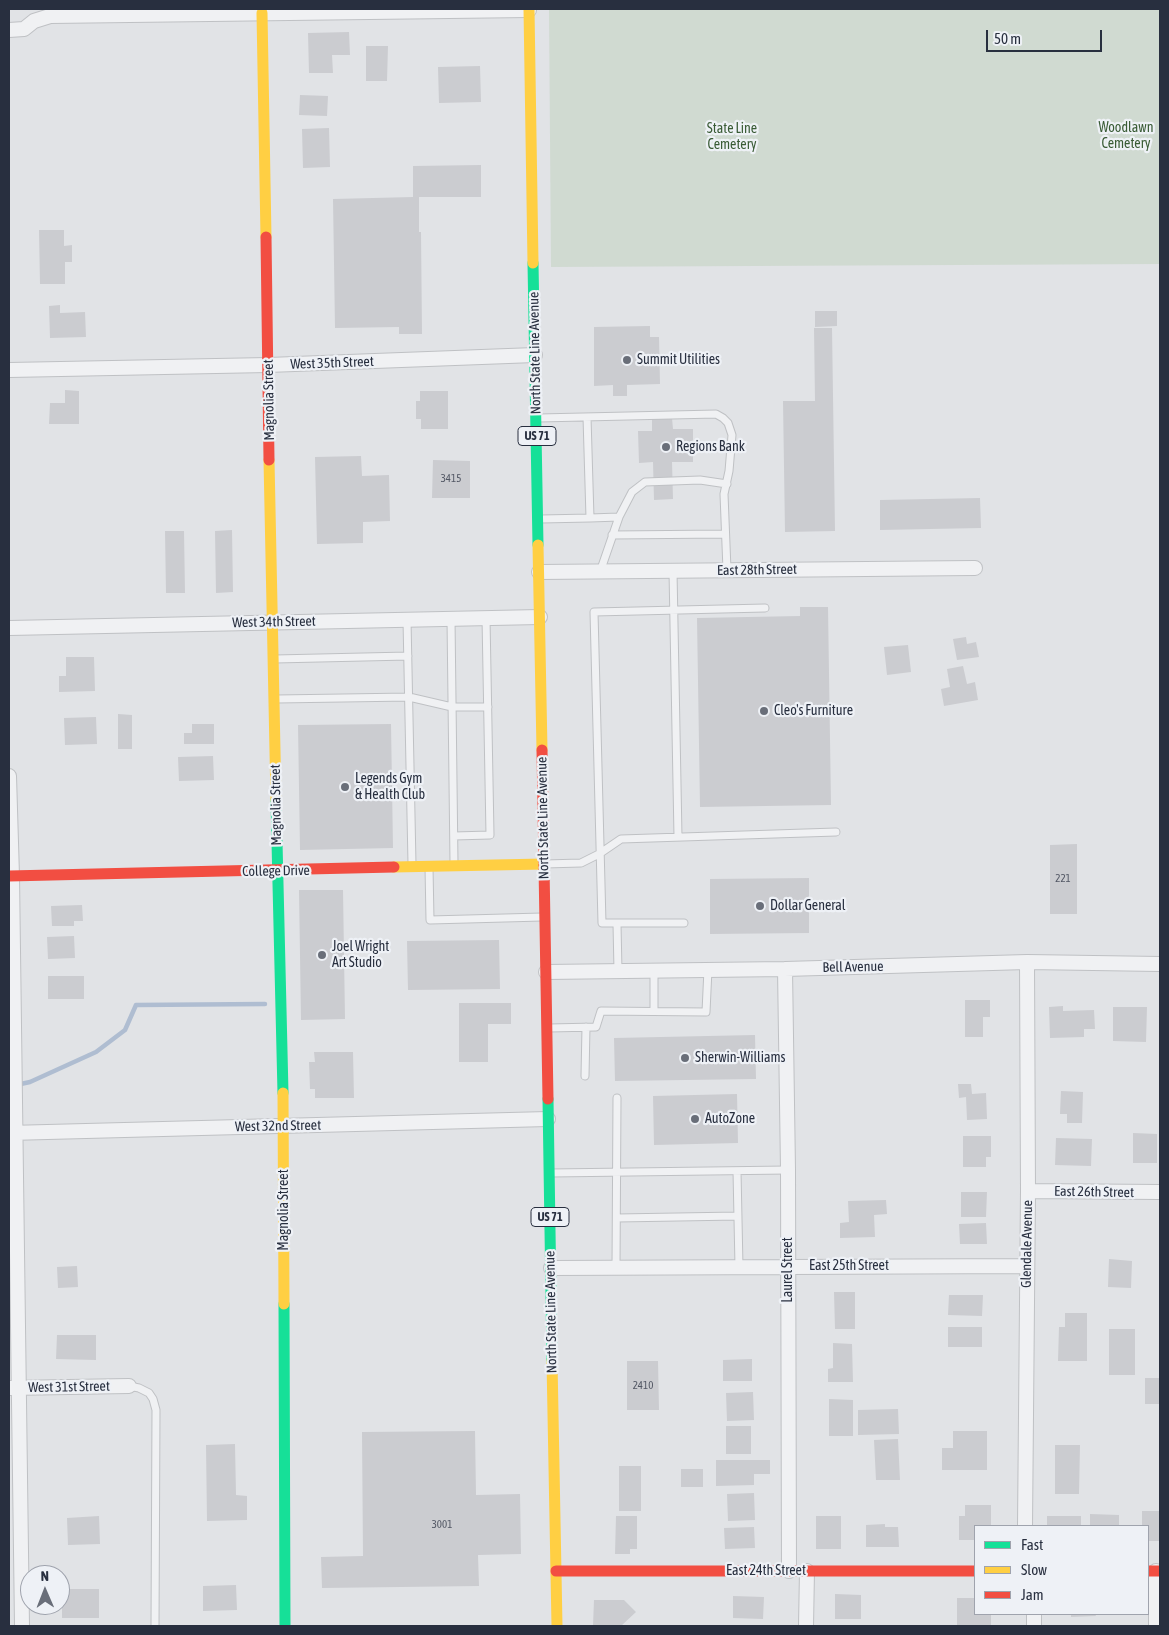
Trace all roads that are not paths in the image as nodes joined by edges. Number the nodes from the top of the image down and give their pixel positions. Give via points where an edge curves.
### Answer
1 (530, 9) edge
2 (283, 11) edge
3 (50, 12) edge
4 (262, 13) junction
5 (9, 30) edge
6 (535, 355) junction
7 (268, 365) junction
8 (9, 370) edge
9 (587, 417) junction
10 (536, 418) junction
11 (727, 484) junction
12 (619, 517) junction
13 (590, 518) junction
14 (538, 519) junction
15 (725, 534) junction
16 (612, 535) junction
17 (975, 568) dead end
18 (726, 570) junction
19 (673, 571) junction
20 (539, 572) junction
21 (600, 572) junction
22 (766, 608) dead end
23 (674, 610) junction
24 (540, 617) junction
25 (486, 618) junction
26 (451, 619) junction
27 (407, 620) junction
28 (272, 622) junction
29 (9, 628) edge
30 (408, 656) junction
31 (272, 660) junction
32 (409, 697) junction
33 (274, 699) junction
34 (452, 707) junction
35 (488, 707) junction
36 (9, 776) edge
37 (836, 832) dead end
38 (454, 836) junction
39 (678, 837) junction
40 (599, 854) junction
41 (544, 864) junction
42 (454, 866) junction
43 (412, 867) junction
44 (429, 867) junction
45 (278, 871) junction
46 (10, 876) edge
47 (545, 917) junction
48 (684, 923) dead end
49 (617, 924) junction
50 (1027, 962) junction
51 (1160, 964) edge
52 (708, 969) junction
53 (784, 969) junction
54 (654, 970) junction
55 (618, 971) junction
56 (546, 972) junction
57 (654, 1012) junction
58 (586, 1027) junction
59 (547, 1028) junction
60 (585, 1076) dead end
61 (617, 1098) dead end
62 (548, 1119) junction
63 (284, 1126) junction
64 (12, 1133) edge
65 (788, 1170) junction
66 (737, 1171) junction
67 (617, 1172) junction
68 (549, 1174) junction
69 (1028, 1191) junction
70 (1160, 1192) edge
71 (738, 1216) junction
72 (616, 1218) junction
73 (1027, 1266) junction
74 (616, 1267) junction
75 (739, 1267) junction
76 (788, 1267) junction
77 (551, 1268) junction
78 (129, 1386) joint
79 (14, 1388) edge
80 (1025, 1525) edge
81 (556, 1571) junction
82 (789, 1571) junction
83 (806, 1571) junction
84 (974, 1571) edge
85 (1155, 1571) edge
86 (22, 1626) edge
87 (155, 1626) edge
88 (285, 1626) edge
89 (557, 1626) edge
90 (806, 1626) edge
91 (1156, 1626) edge

1 - 2 street
1 - 6 street, North State Line Avenue / US 71
2 - 4 street
3 - 4 street
3 - 5 street via 24,29
4 - 7 street, Magnolia Street
6 - 7 street, West 35th Street
6 - 10 street, North State Line Avenue / US 71
7 - 8 street, West 35th Street
7 - 28 street, Magnolia Street
9 - 10 lane
9 - 11 lane via 716,414 728,423 732,435
9 - 13 lane
10 - 14 street, North State Line Avenue / US 71
11 - 12 lane via 700,480 645,482 632,492
11 - 15 lane via 724,494
12 - 13 lane
12 - 16 lane
13 - 14 lane
14 - 20 street, North State Line Avenue / US 71
15 - 16 lane
15 - 18 lane
16 - 21 lane
17 - 18 street, East 28th Street
18 - 19 street, East 28th Street
19 - 21 street, East 28th Street
19 - 23 lane
20 - 21 street, East 28th Street
20 - 24 street, North State Line Avenue / US 71
22 - 23 lane
23 - 39 lane
23 - 40 lane via 594,612
24 - 25 street, West 34th Street
24 - 41 street, North State Line Avenue / US 71
25 - 26 street, West 34th Street
25 - 35 lane
26 - 27 street, West 34th Street
26 - 34 lane
27 - 28 street, West 34th Street
27 - 30 lane
28 - 29 street, West 34th Street
28 - 31 street, Magnolia Street
30 - 31 lane
30 - 32 lane
31 - 33 street, Magnolia Street
32 - 33 lane
32 - 34 lane
32 - 43 lane
33 - 45 street, Magnolia Street
34 - 35 lane
34 - 38 lane
35 - 38 lane via 490,835
36 - 46 street
37 - 39 lane
38 - 42 lane
39 - 40 lane via 620,839
40 - 41 lane via 581,863
40 - 49 lane via 602,923
41 - 42 street, College Drive
41 - 47 street, North State Line Avenue / US 71
42 - 44 street, College Drive
43 - 44 street, College Drive
43 - 45 street, College Drive
44 - 47 lane via 430,920
45 - 46 street, College Drive
45 - 63 street, Magnolia Street
46 - 64 street
47 - 56 street, North State Line Avenue / US 71
48 - 49 lane
49 - 55 lane
50 - 51 street, Bell Avenue
50 - 53 street, Bell Avenue
50 - 69 street, Glendale Avenue
52 - 53 street, Bell Avenue
52 - 54 street, Bell Avenue
52 - 57 lane via 706,1012
53 - 65 street, Laurel Street
54 - 55 street, Bell Avenue
54 - 57 lane
55 - 56 street, Bell Avenue
56 - 59 street, North State Line Avenue / US 71
57 - 58 lane via 601,1011 596,1027
58 - 59 lane
58 - 60 lane
59 - 62 street, North State Line Avenue / US 71
61 - 67 lane
62 - 63 street, West 32nd Street
62 - 68 street, North State Line Avenue / US 71
63 - 64 street, West 32nd Street
63 - 88 street, Magnolia Street
64 - 79 street
65 - 66 lane
65 - 76 street, Laurel Street
66 - 67 lane
66 - 71 lane
67 - 68 lane
67 - 72 lane
68 - 77 street, North State Line Avenue / US 71
69 - 70 street, East 26th Street
69 - 73 street, Glendale Avenue
71 - 72 lane
71 - 75 lane
72 - 74 lane
73 - 76 street, East 25th Street
73 - 80 street, Glendale Avenue
74 - 75 street, East 25th Street
74 - 77 street, East 25th Street
75 - 76 street, East 25th Street
76 - 82 street, Laurel Street
77 - 81 street, North State Line Avenue / US 71
78 - 79 street, West 31st Street
78 - 87 lane via 149,1393 156,1410
79 - 86 street
81 - 82 street, East 24th Street
81 - 89 street, North State Line Avenue / US 71
82 - 83 street, East 24th Street
83 - 84 street, East 24th Street
83 - 90 street
85 - 91 street

